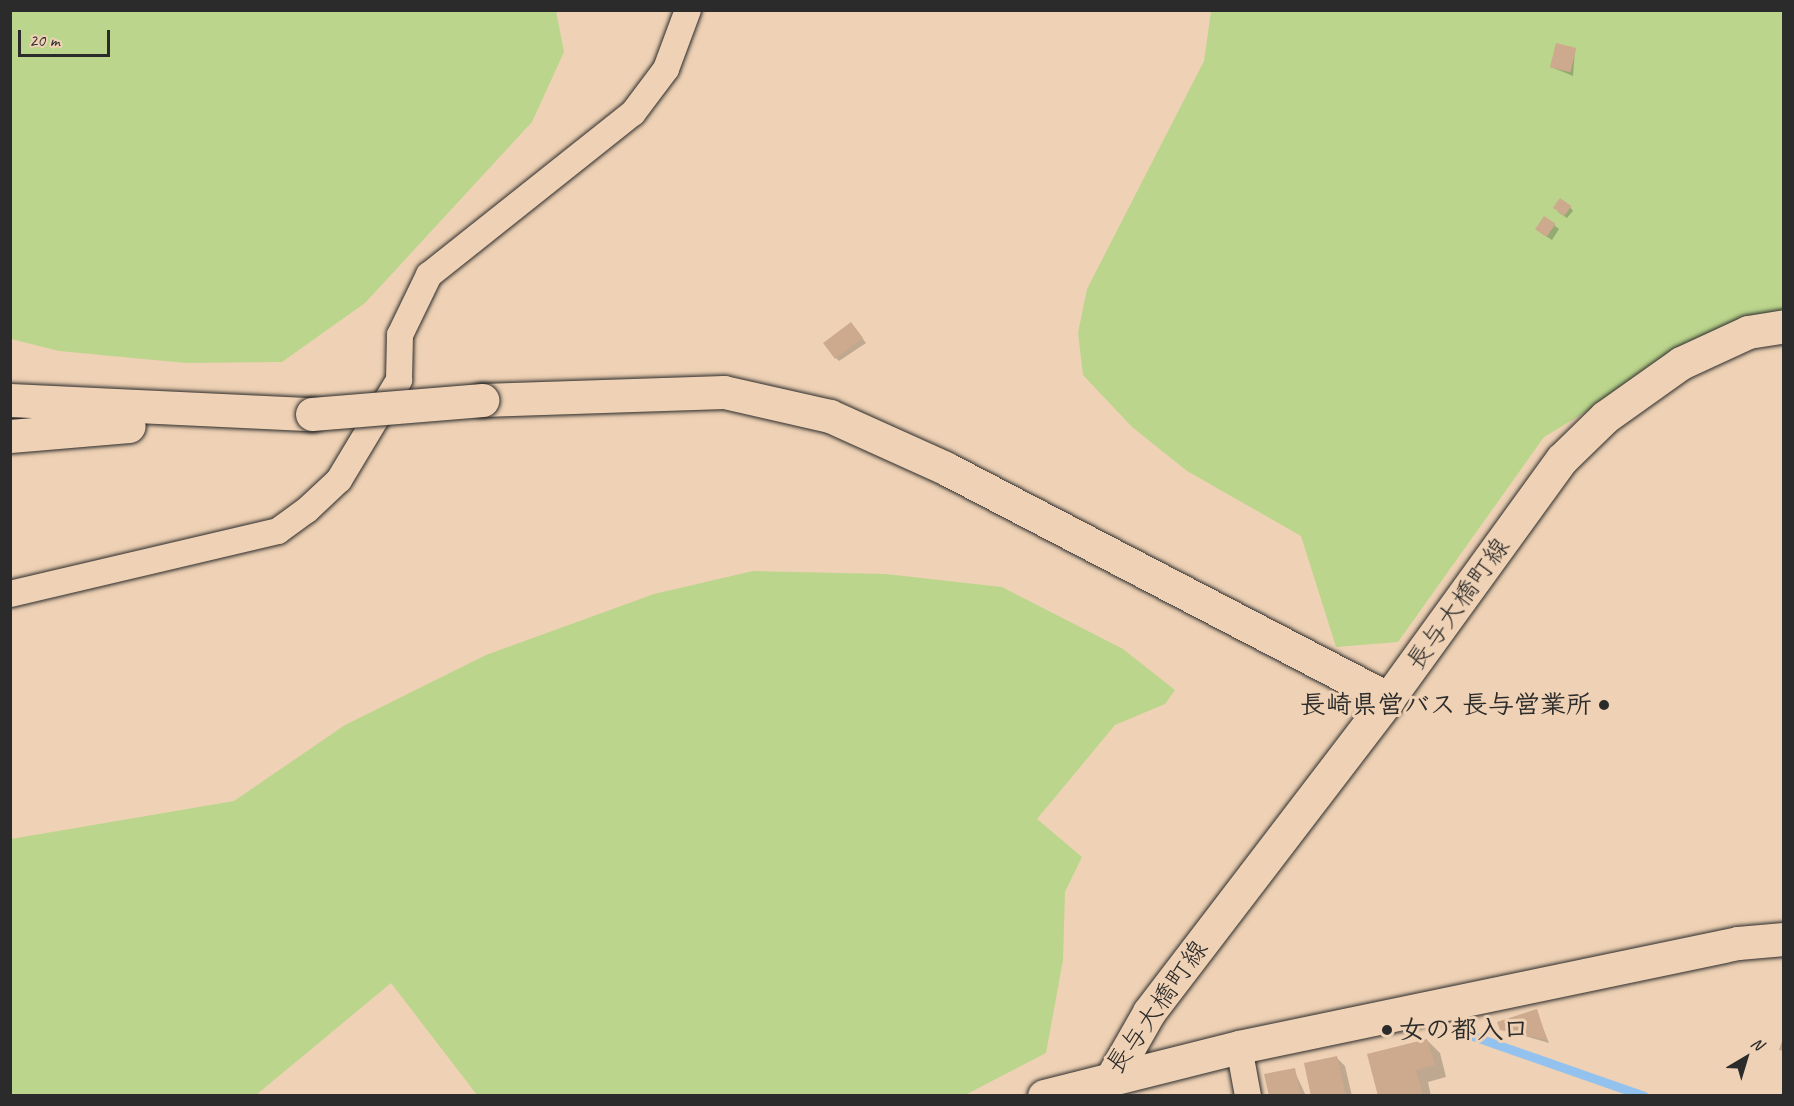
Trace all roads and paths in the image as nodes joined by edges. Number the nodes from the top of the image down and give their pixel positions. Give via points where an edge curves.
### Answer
1 (688, 10) edge
2 (1784, 326) edge
3 (10, 400) edge
4 (260, 414) junction
5 (10, 436) edge
6 (10, 594) edge
7 (1388, 699) junction
8 (1784, 939) edge
9 (1239, 1047) junction
10 (1111, 1079) junction
11 (1044, 1095) edge
12 (1248, 1095) edge

1 - 6 street via 666,69 633,113 429,275 400,335 399,380 339,480 307,510 268,534
2 - 7 main road, 長与大橋町線 via 1748,332 1681,363 1605,417 1562,459
3 - 4 main road
4 - 5 main road
4 - 7 main road, bridge via 312,414 482,400 724,392 830,416 945,468
7 - 10 main road, 長与大橋町線 via 1149,1012
8 - 9 main road via 1738,943
9 - 10 main road
9 - 12 street
10 - 11 main road, 長与大橋町線

